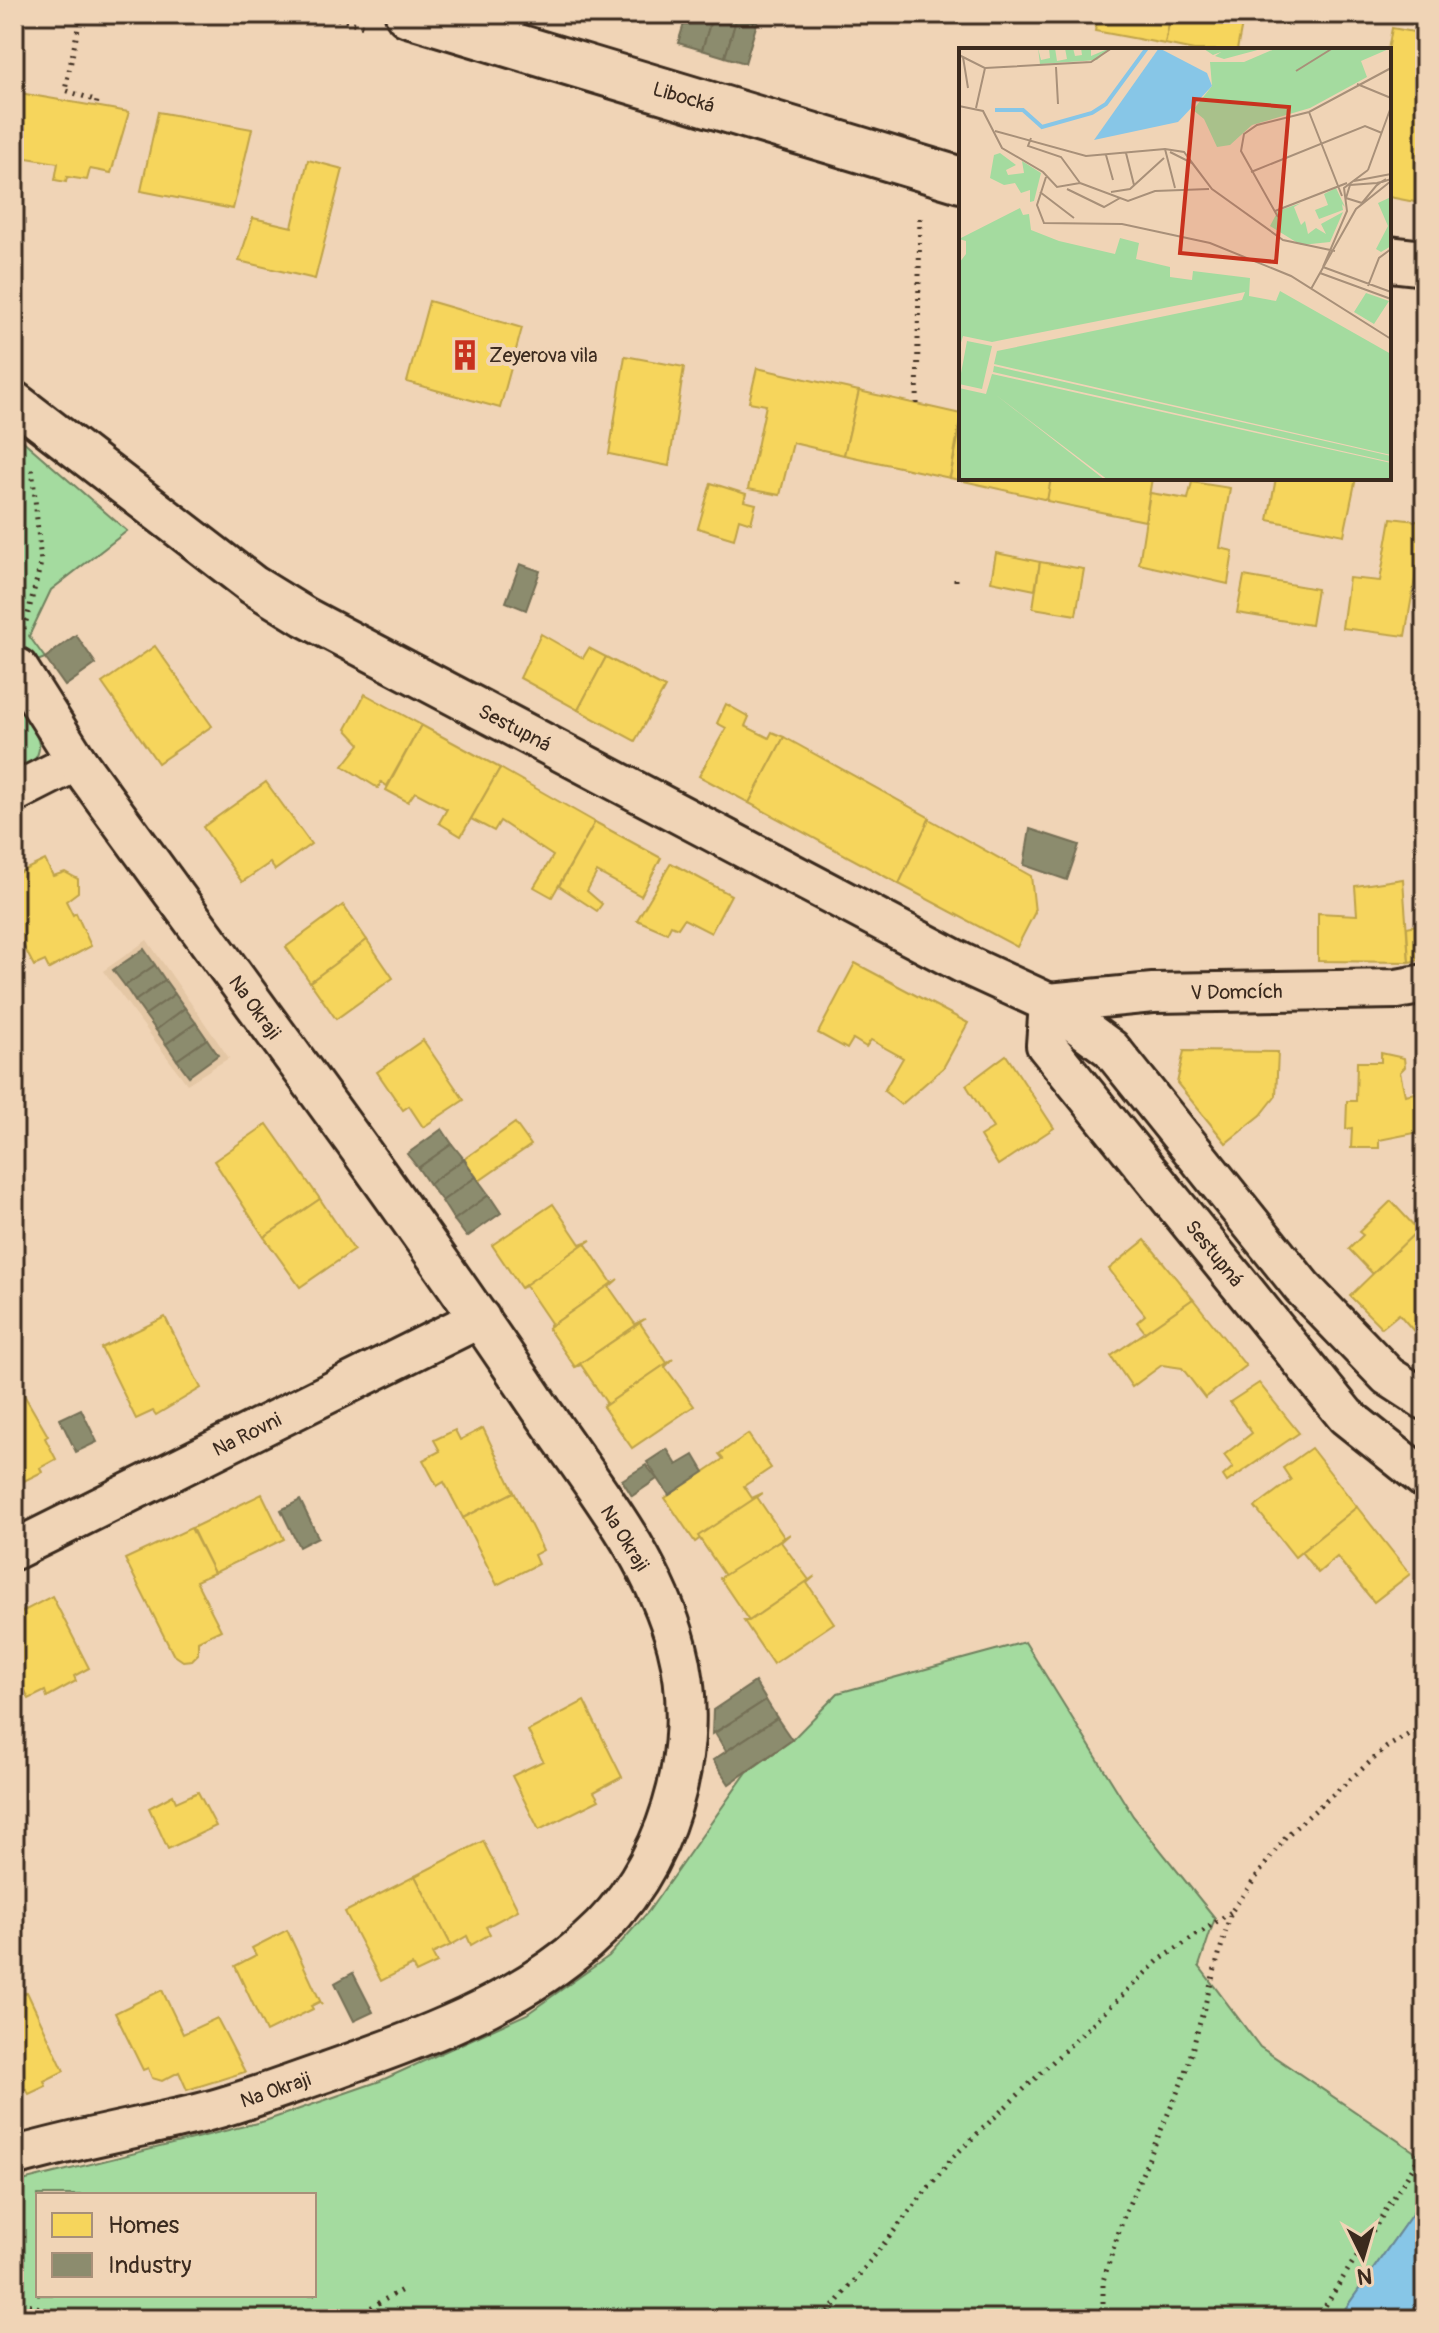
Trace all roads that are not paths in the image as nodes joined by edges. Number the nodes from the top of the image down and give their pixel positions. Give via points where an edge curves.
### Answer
1 (408, 14) edge
2 (959, 179) edge
3 (1391, 259) edge
4 (1425, 263) edge
5 (14, 401) edge
6 (18, 668) road end
7 (77, 761) junction
8 (14, 793) edge
9 (1425, 984) edge
10 (1049, 1003) junction
11 (480, 1318) junction
12 (1425, 1400) edge
13 (1425, 1479) edge
14 (14, 1550) edge
15 (14, 2157) edge

1 - 2 street, Libocká
3 - 4 street
5 - 10 street, Sestupná via 253,585 305,617 948,956
6 - 7 street, Na Okraji
7 - 8 street
7 - 11 street, Na Okraji
9 - 10 street, V Domcích via 1397,989 1153,993
10 - 12 street, Sestupná via 1111,1049 1302,1287 1388,1376
10 - 13 street, Sestupná via 1046,1045 1346,1416
11 - 14 street, Na Rovni
11 - 15 street, Na Okraji via 627,1537 666,1607 679,1653 686,1742 664,1829 642,1874 620,1908 587,1941 514,1992 457,2021 257,2096

